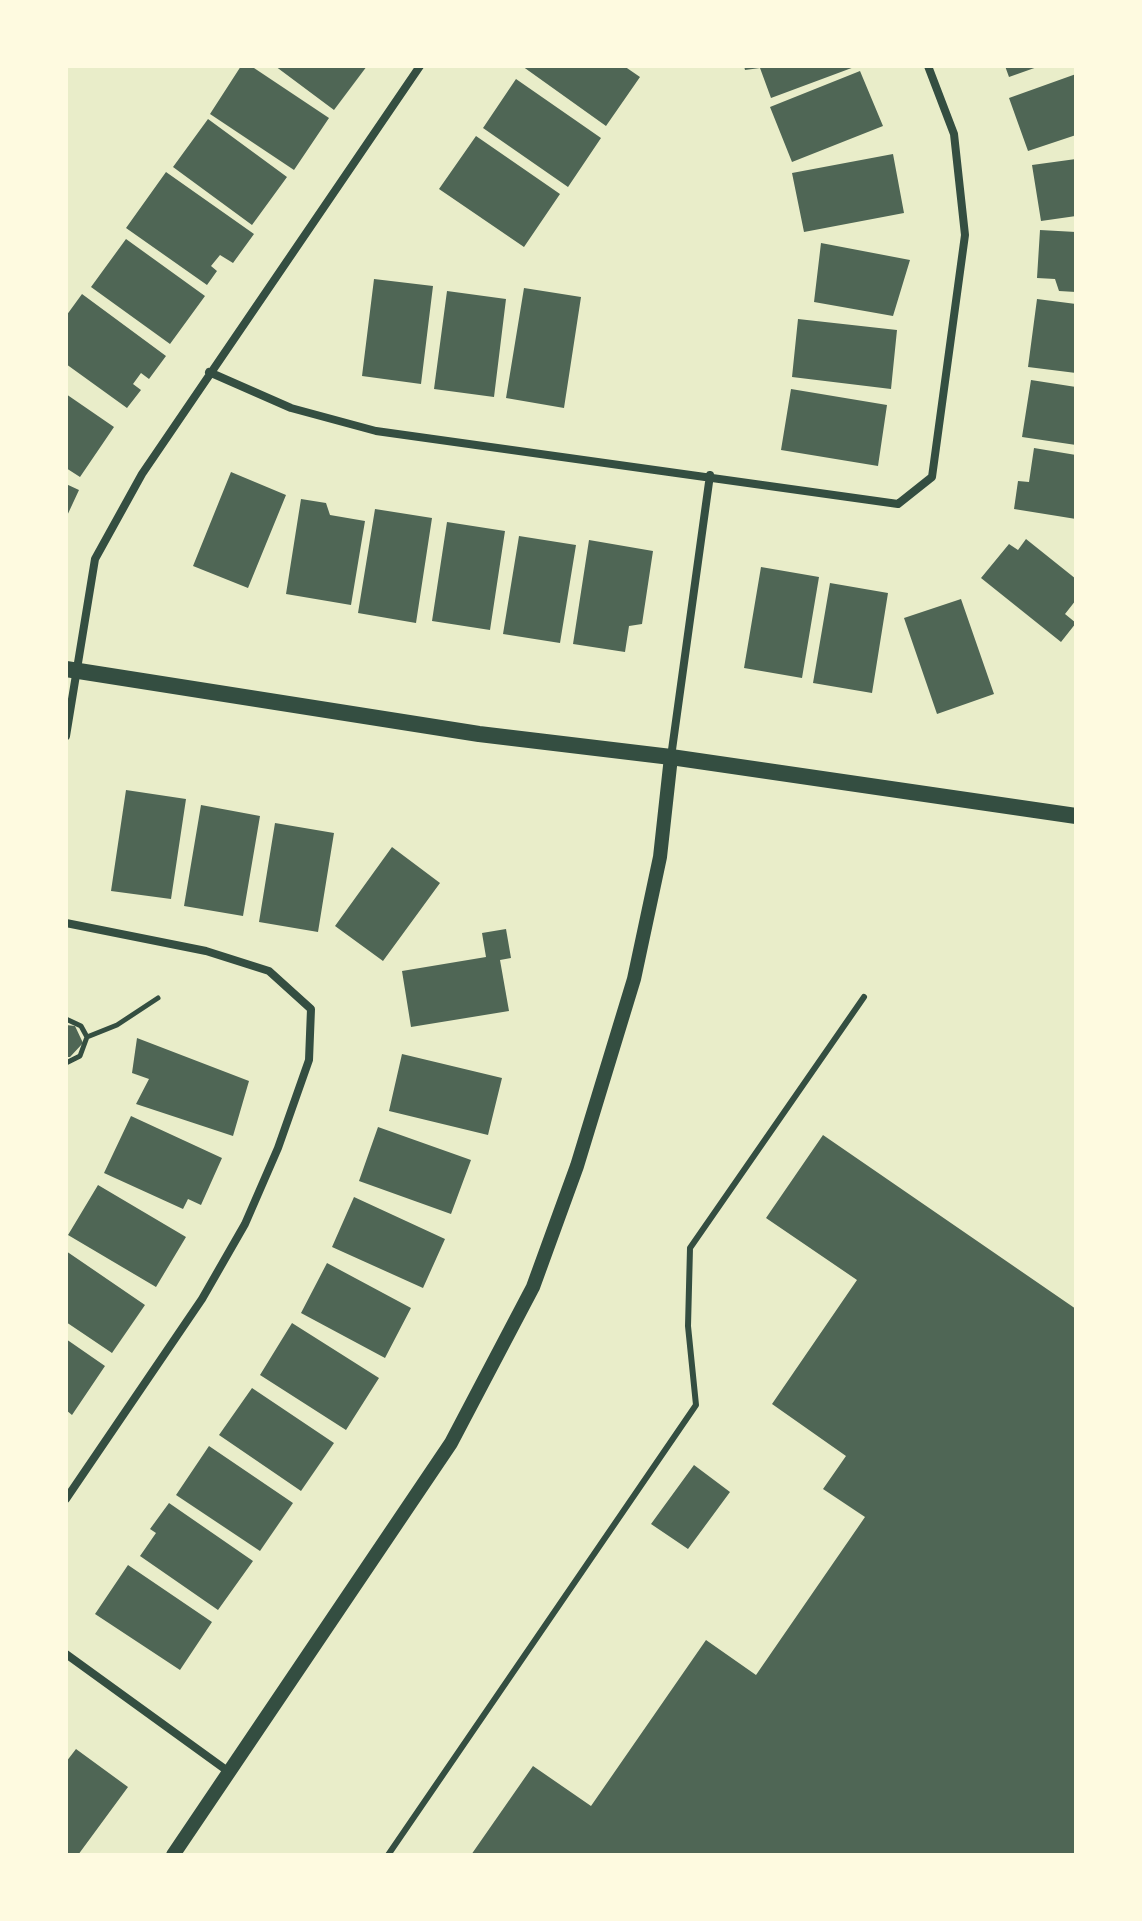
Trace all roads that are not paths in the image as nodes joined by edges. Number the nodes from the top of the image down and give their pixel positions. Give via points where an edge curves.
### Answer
1 (420, 66) edge
2 (928, 66) edge
3 (209, 372) junction
4 (710, 475) junction
5 (70, 669) edge
6 (66, 736) edge
7 (671, 757) junction
8 (1076, 816) edge
9 (66, 923) edge
10 (864, 997) dead end
11 (66, 1499) edge
12 (66, 1654) edge
13 (229, 1772) junction
14 (173, 1855) edge
15 (388, 1855) edge

1 - 3 street
2 - 4 street via 954,134 965,235 932,477 898,504
3 - 4 street via 291,408 376,431
3 - 5 street via 142,474 95,559
4 - 7 street
5 - 6 street
5 - 7 main road via 479,734
7 - 8 main road
7 - 13 street via 660,857 634,979 577,1166 533,1287 451,1443
9 - 11 street via 206,951 269,971 311,1009 309,1060 245,1224 202,1299
10 - 15 lane via 690,1248 688,1326 696,1405
12 - 13 street
13 - 14 street

